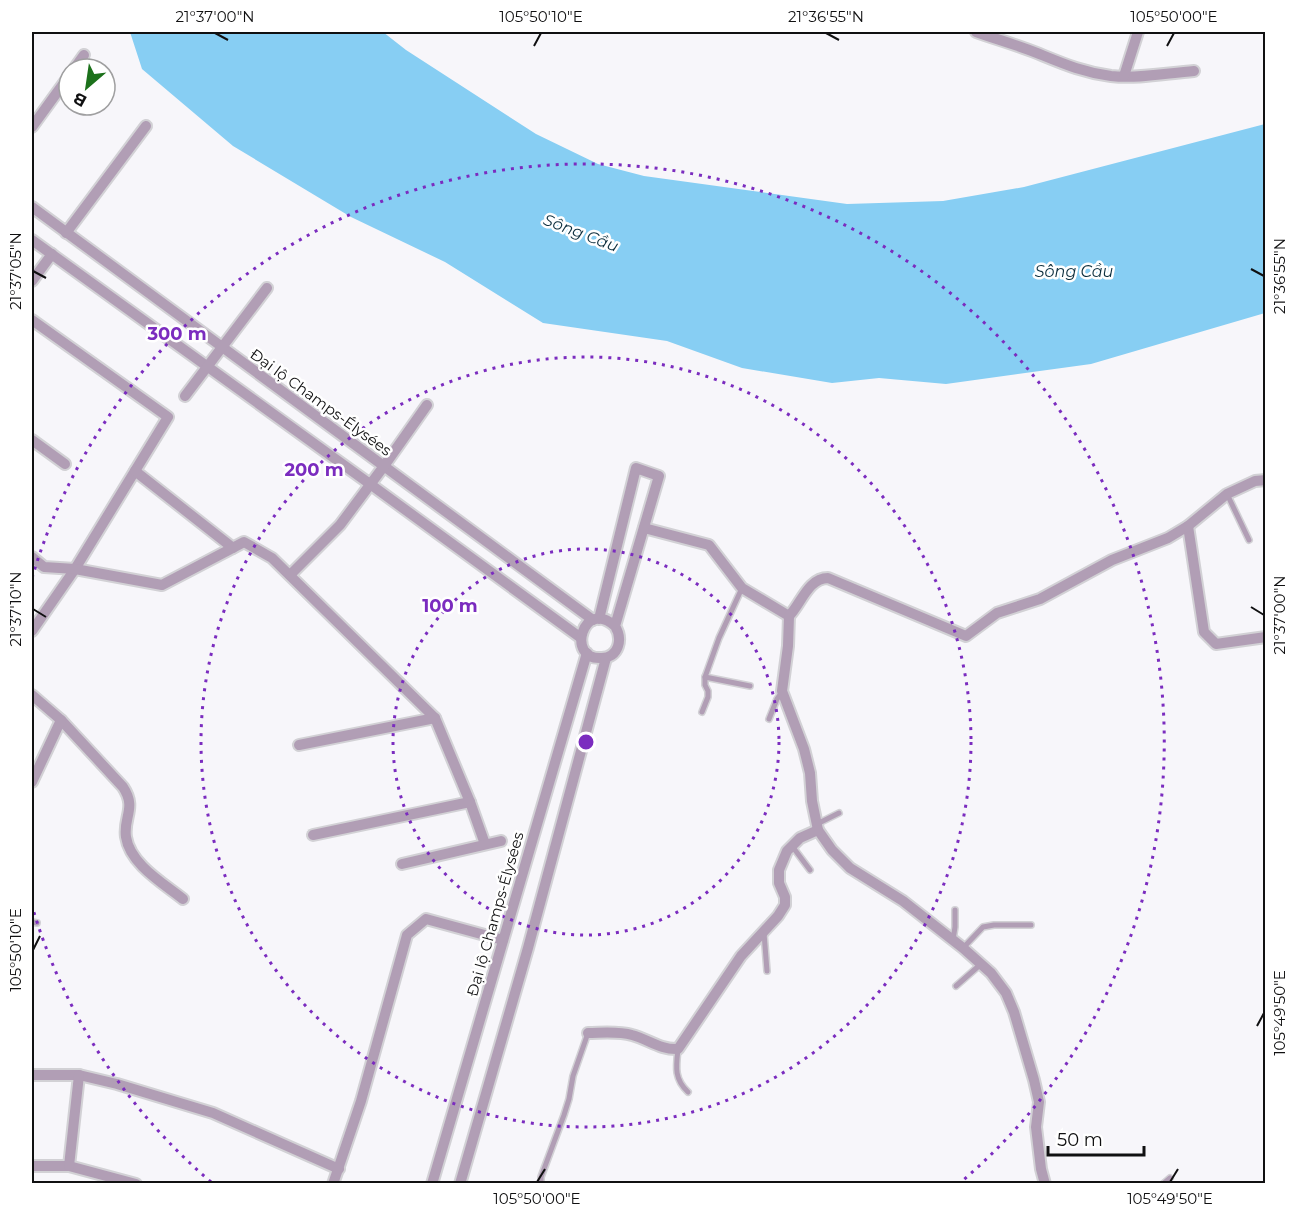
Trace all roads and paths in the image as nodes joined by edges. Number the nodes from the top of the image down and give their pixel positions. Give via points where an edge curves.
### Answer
1 (976, 32) edge
2 (1138, 32) edge
3 (1194, 71) dead end
4 (1124, 76) junction
5 (57, 93) edge
6 (146, 126) dead end
7 (32, 127) edge
8 (32, 207) edge
9 (66, 233) junction
10 (32, 240) edge
11 (52, 254) junction
12 (32, 281) edge
13 (267, 288) dead end
14 (32, 320) edge
15 (222, 348) junction
16 (208, 367) junction
17 (185, 396) dead end
18 (427, 405) dead end
19 (32, 440) edge
20 (65, 464) dead end
21 (384, 466) junction
22 (135, 471) junction
23 (1266, 480) edge
24 (370, 484) junction
25 (1227, 494) junction
26 (1188, 526) junction
27 (644, 528) junction
28 (1249, 540) dead end
29 (233, 548) junction
30 (32, 557) edge
31 (75, 569) junction
32 (290, 575) junction
33 (742, 588) junction
34 (789, 616) junction
35 (596, 620) junction
36 (615, 626) junction
37 (32, 631) edge
38 (1266, 637) edge
39 (581, 639) junction
40 (587, 653) junction
41 (606, 658) junction
42 (705, 677) junction
43 (750, 686) dead end
44 (782, 691) junction
45 (32, 695) edge
46 (702, 712) dead end
47 (435, 718) junction
48 (770, 719) dead end
49 (61, 720) junction
50 (299, 745) dead end
51 (32, 782) edge
52 (470, 802) junction
53 (839, 813) dead end
54 (818, 827) junction
55 (313, 835) dead end
56 (501, 841) dead end
57 (485, 844) junction
58 (792, 846) junction
59 (402, 864) dead end
60 (810, 870) dead end
61 (183, 899) dead end
62 (955, 910) dead end
63 (1031, 925) dead end
64 (764, 931) junction
65 (503, 940) junction
66 (953, 941) junction
67 (963, 948) junction
68 (981, 964) junction
69 (767, 971) dead end
70 (956, 986) dead end
71 (588, 1033) joint
72 (678, 1049) junction
73 (32, 1075) edge
74 (79, 1075) junction
75 (688, 1092) dead end
76 (69, 1166) junction
77 (32, 1167) edge
78 (339, 1169) junction
79 (1170, 1178) dead end
80 (136, 1184) edge
81 (333, 1184) edge
82 (432, 1184) edge
83 (460, 1184) edge
84 (541, 1184) edge
85 (1045, 1184) edge
86 (1163, 1184) edge

1 - 4 street via 1068,67
2 - 4 street
3 - 4 street
5 - 7 street
6 - 9 street
8 - 9 street, Đại lộ Champs-Élysées
9 - 15 street, Đại lộ Champs-Élysées
10 - 11 street
11 - 12 street
11 - 16 street
13 - 15 street
14 - 22 street via 168,417
15 - 16 street
15 - 21 street, Đại lộ Champs-Élysées
16 - 17 street
16 - 24 street
18 - 21 street
19 - 20 street
21 - 24 street
21 - 35 street, Đại lộ Champs-Élysées
22 - 29 street
22 - 31 street
23 - 25 street
24 - 32 street via 340,525
24 - 39 street
25 - 26 street
25 - 28 lane
26 - 34 street via 1040,599 997,613 966,636 820,578
26 - 38 street via 1204,632 1216,644
27 - 33 street via 709,545
27 - 35 street via 659,476 636,468
27 - 36 street
29 - 31 street via 162,585
29 - 32 street via 244,542 272,558
30 - 31 street via 44,567
31 - 37 street
32 - 47 street
33 - 34 street
33 - 42 lane
34 - 44 street
35 - 36 street, Đại lộ Champs-Élysées
35 - 39 street via 584,628
36 - 41 street via 619,644
39 - 40 street
40 - 41 street
40 - 65 street, Đại lộ Champs-Élysées
41 - 83 street
42 - 43 lane
42 - 46 lane via 708,697
44 - 48 lane
44 - 54 street via 804,749
45 - 49 street
47 - 50 street
47 - 52 street
49 - 51 street
49 - 61 street via 129,796 125,836 139,864
52 - 55 street
52 - 57 street
53 - 54 lane
54 - 58 street
54 - 66 street via 832,850 850,868 903,901
56 - 57 street
57 - 59 street
58 - 60 lane
58 - 64 street via 779,870 785,905
62 - 66 lane
63 - 67 lane via 982,927
64 - 69 lane
64 - 72 street via 741,956
65 - 78 street via 426,920 407,935
65 - 82 street, Đại lộ Champs-Élysées
66 - 67 street
67 - 68 street
68 - 70 lane
68 - 85 street via 1006,993 1021,1035 1039,1102 1036,1127
71 - 72 street via 630,1034 657,1046
71 - 84 lane
72 - 75 lane via 676,1074
73 - 74 street
74 - 76 street
74 - 78 street via 213,1113
76 - 77 street
76 - 80 street
78 - 81 street
79 - 86 lane

